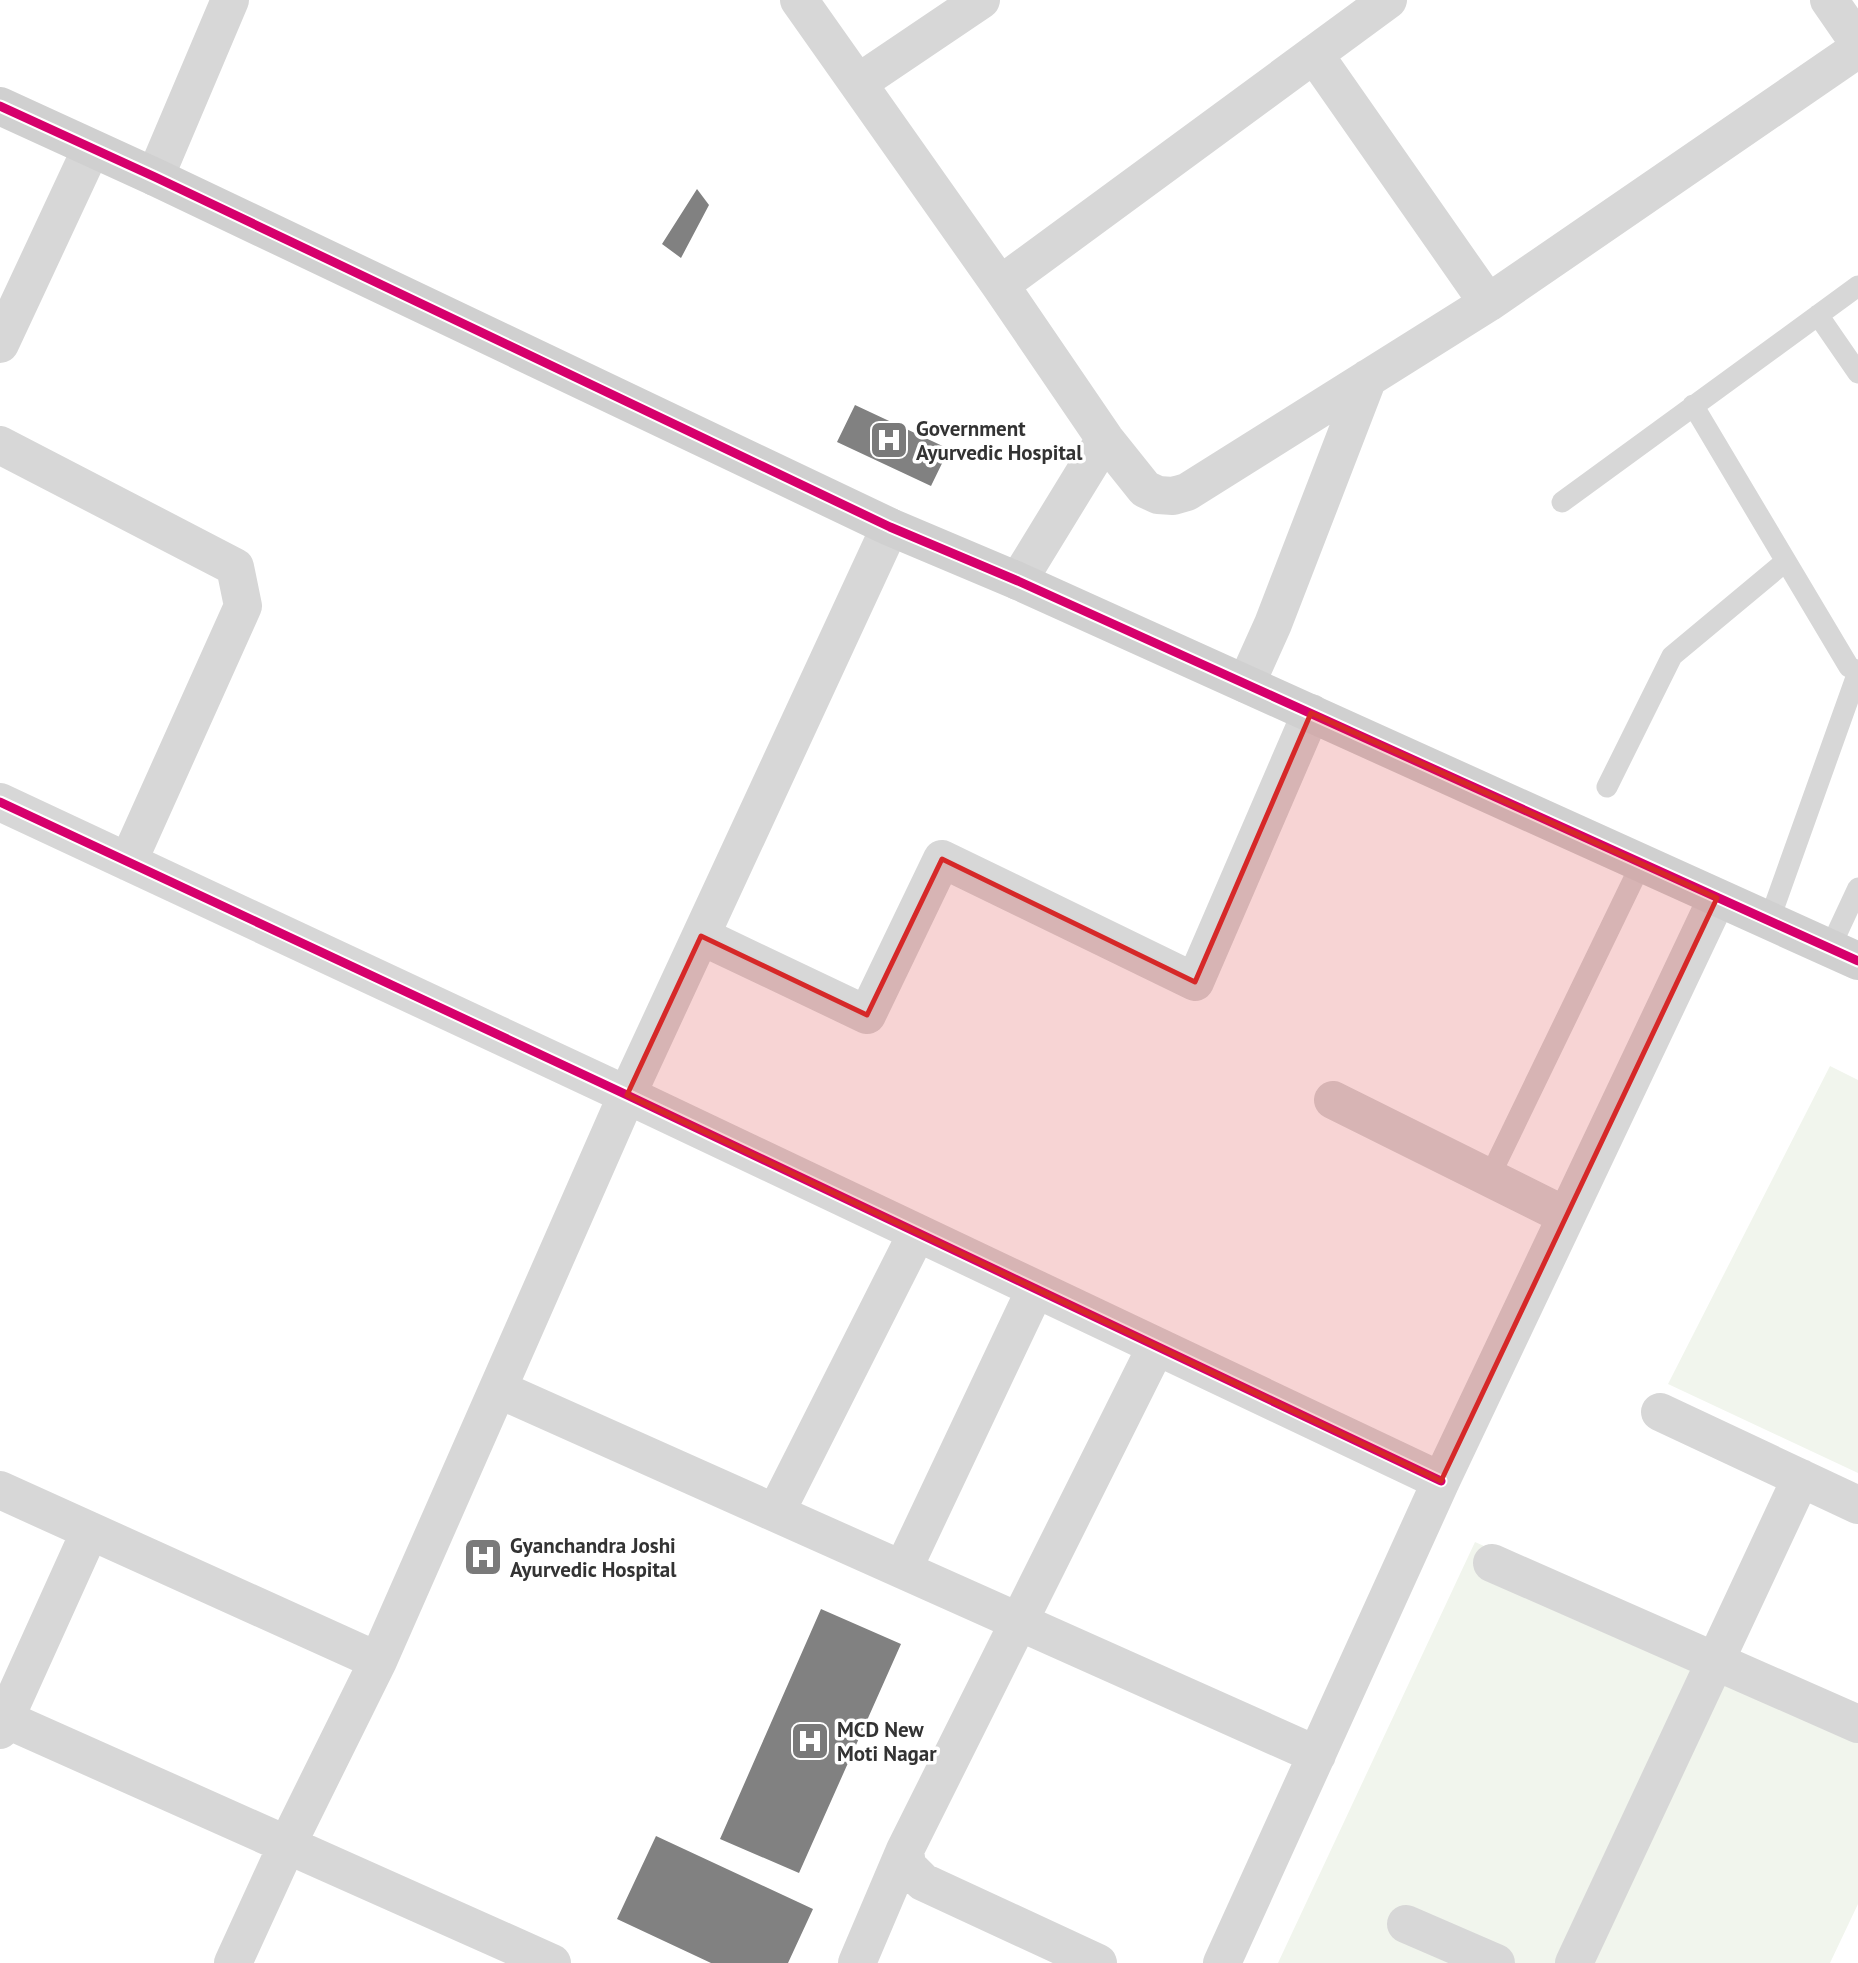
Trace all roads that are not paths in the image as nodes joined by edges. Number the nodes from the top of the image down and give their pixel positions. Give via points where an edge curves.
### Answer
1 (230, 0) edge
2 (799, 0) edge
3 (981, 0) edge
4 (1388, 0) edge
5 (1829, 0) edge
6 (1858, 42) edge
7 (1858, 48) edge
8 (1314, 54) junction
9 (858, 83) junction
10 (0, 106) edge
11 (91, 149) junction
12 (155, 177) junction
13 (1000, 285) junction
14 (1858, 286) edge
15 (1488, 303) junction
16 (1818, 315) junction
17 (0, 344) edge
18 (1858, 373) edge
19 (1368, 378) junction
20 (1693, 405) junction
21 (1105, 439) junction
22 (0, 445) edge
23 (1562, 502) dead end
24 (890, 527) junction
25 (1786, 561) junction
26 (1018, 581) junction
27 (1858, 672) edge
28 (1246, 684) junction
29 (1311, 713) junction
30 (1607, 787) dead end
31 (0, 802) edge
32 (128, 862) junction
33 (1641, 864) junction
34 (1858, 888) edge
35 (1717, 898) junction
36 (1769, 921) junction
37 (701, 936) junction
38 (1844, 955) edge
39 (627, 1095) junction
40 (1333, 1100) dead end
41 (1489, 1178) junction
42 (1566, 1216) junction
43 (916, 1233) junction
44 (1035, 1290) junction
45 (1156, 1347) junction
46 (498, 1389) junction
47 (1660, 1412) dead end
48 (1801, 1478) junction
49 (1441, 1481) junction
50 (0, 1490) edge
51 (1858, 1505) edge
52 (776, 1512) junction
53 (90, 1531) junction
54 (1492, 1563) dead end
55 (903, 1569) junction
56 (1021, 1621) junction
57 (378, 1661) junction
58 (1715, 1663) junction
59 (2, 1724) edge
60 (1858, 1724) edge
61 (1317, 1755) junction
62 (287, 1845) junction
63 (905, 1850) junction
64 (1406, 1924) dead end
65 (233, 1963) edge
66 (552, 1963) edge
67 (857, 1963) edge
68 (1098, 1963) edge
69 (1222, 1963) edge
70 (1496, 1963) edge
71 (1574, 1963) edge

1 - 12 street
2 - 9 street
3 - 9 street
4 - 8 street
5 - 6 street
7 - 15 street
8 - 13 street
8 - 15 street
9 - 13 street
10 - 11 street
11 - 12 street
11 - 17 street
12 - 24 street
13 - 21 street
14 - 16 lane
15 - 19 street
16 - 18 lane
16 - 20 lane
19 - 21 street via 1187,492 1172,496 1145,489
19 - 28 street
20 - 23 lane
20 - 25 lane
21 - 26 street
22 - 32 street via 235,567 243,606
24 - 26 street
24 - 37 street
25 - 27 lane via 1849,667
25 - 30 lane via 1672,656
26 - 28 street
27 - 36 lane
28 - 29 street
29 - 33 street
29 - 37 street via 1195,982 943,859 867,1015
31 - 32 street
32 - 39 street
33 - 35 street
33 - 41 lane
34 - 38 lane
35 - 36 street
35 - 42 street
36 - 38 street
37 - 39 street
39 - 43 street
39 - 46 street
40 - 41 street
41 - 42 street
42 - 49 street
43 - 44 street
43 - 52 street
44 - 45 street
44 - 55 street
45 - 49 street
45 - 56 street
46 - 52 street
46 - 57 street
47 - 48 street
48 - 51 street
48 - 58 street
49 - 61 street
50 - 53 street
52 - 55 street
53 - 57 street
53 - 59 street
54 - 58 street
55 - 56 street
56 - 61 street
56 - 63 street
57 - 62 street
58 - 60 street
58 - 71 street
59 - 62 street
61 - 69 street
62 - 65 street
62 - 66 street
63 - 67 street
63 - 68 street via 907,1866 923,1882
64 - 70 street

